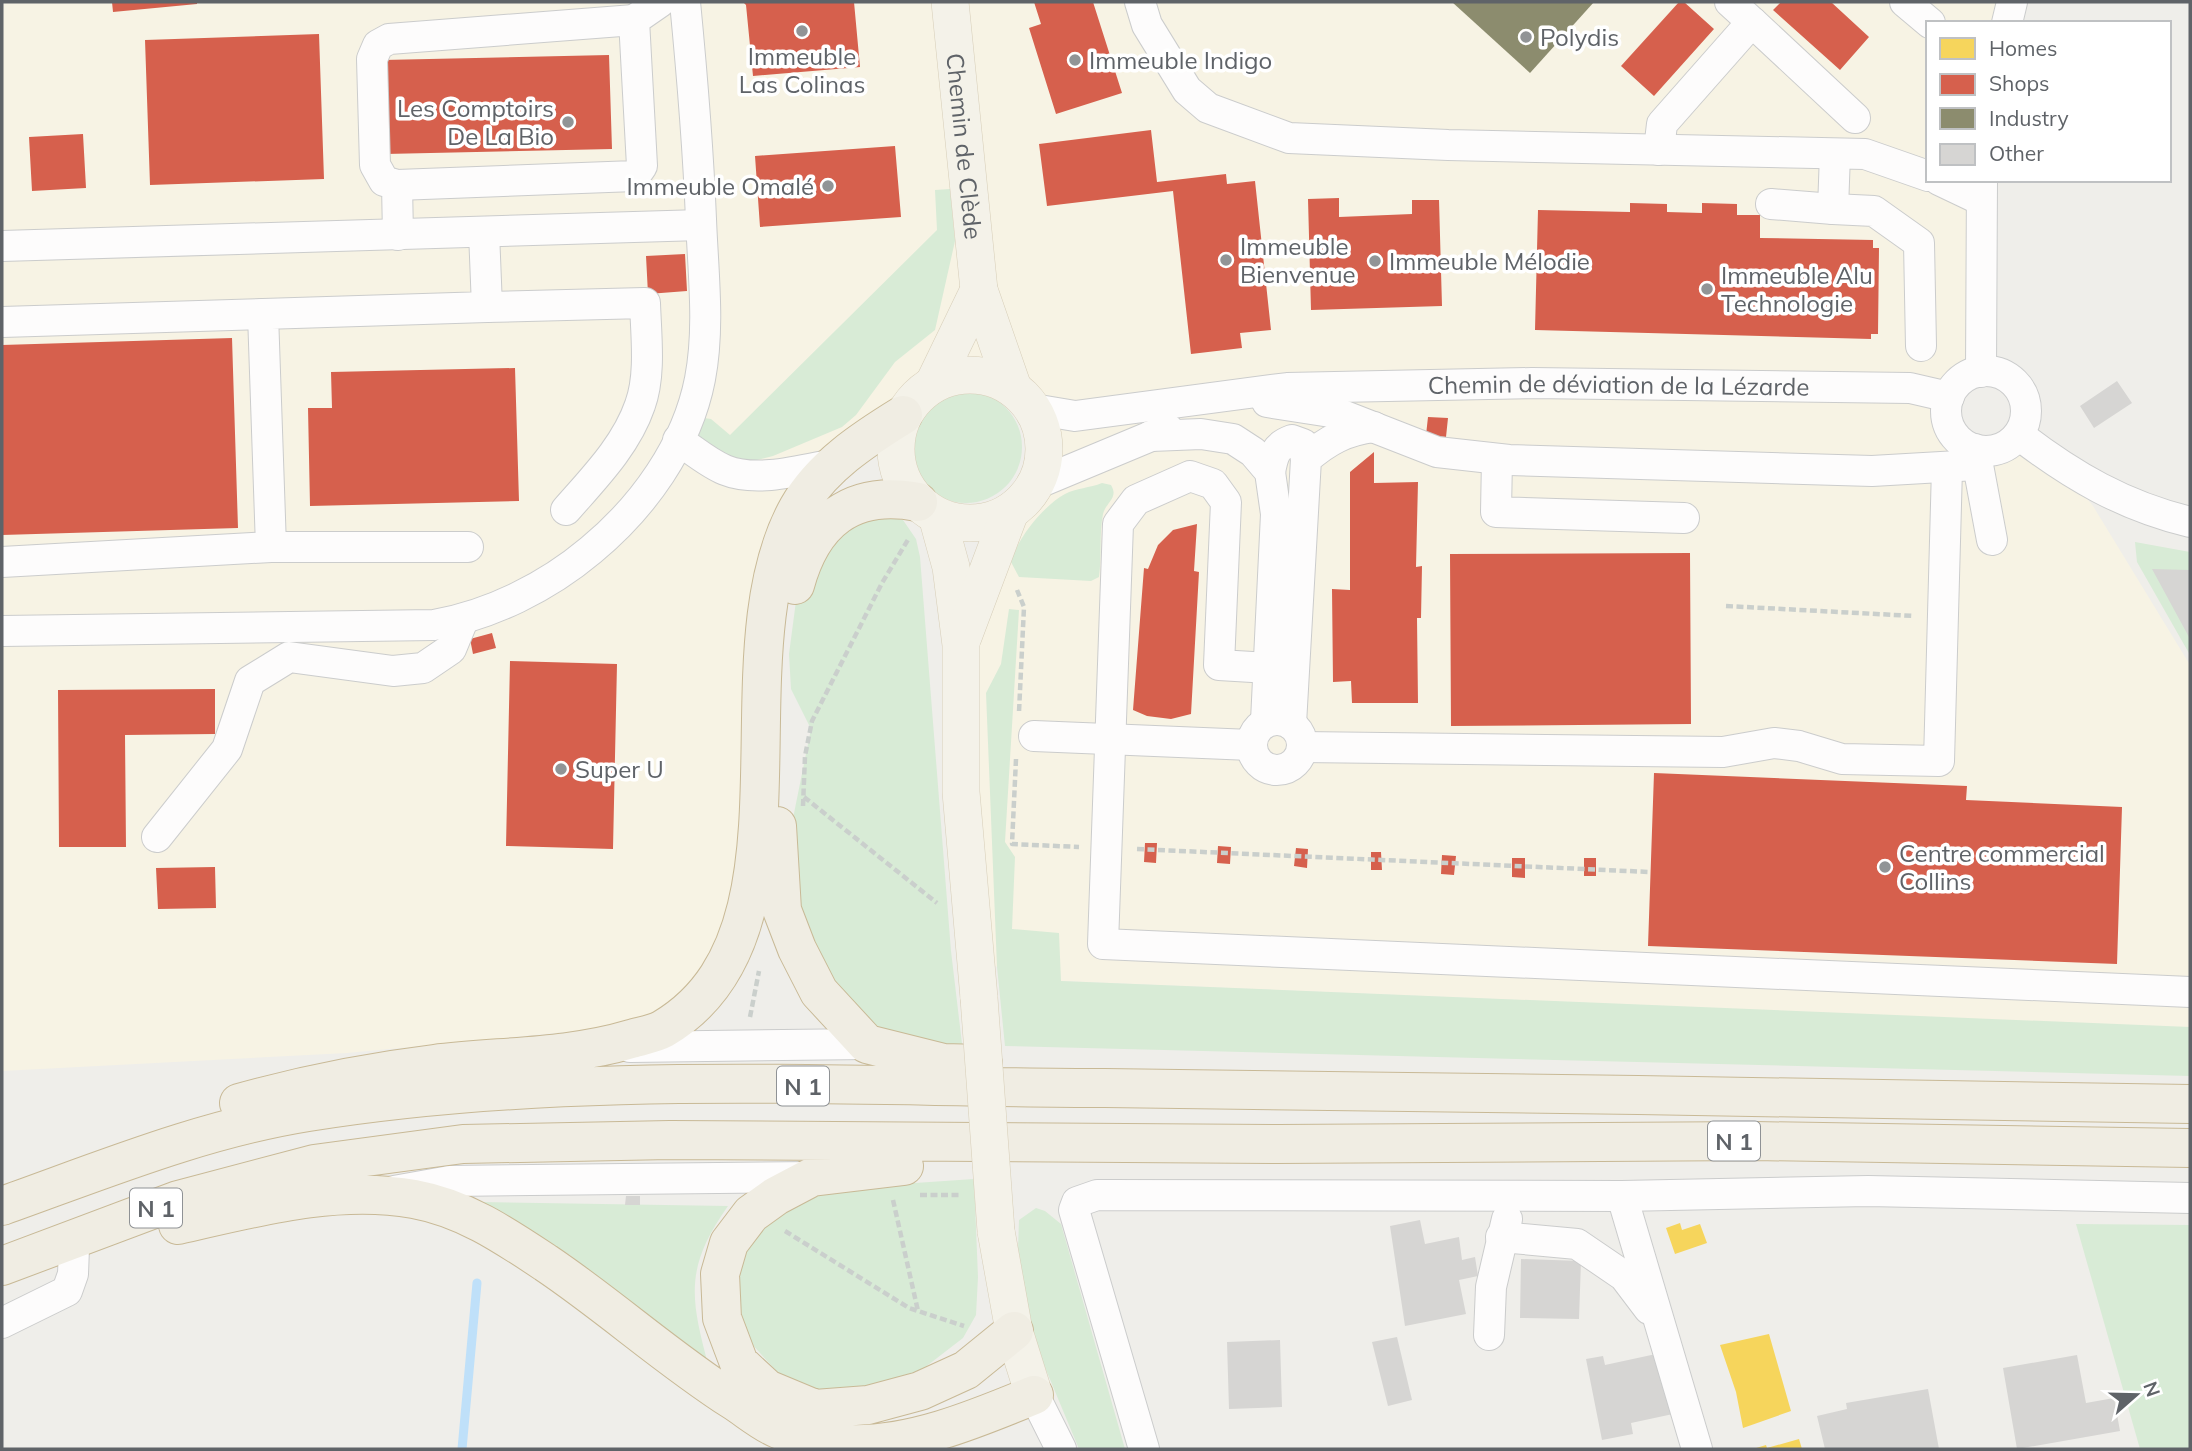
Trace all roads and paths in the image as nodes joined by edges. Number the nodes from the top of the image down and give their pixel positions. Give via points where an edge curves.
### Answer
1 (660, 2) edge
2 (685, 2) edge
3 (950, 2) edge
4 (1140, 2) edge
5 (1730, 2) edge
6 (1905, 2) edge
7 (2012, 2) edge
8 (634, 20) junction
9 (1928, 21) edge
10 (2007, 21) edge
11 (1752, 22) junction
12 (1855, 118) dead end
13 (1659, 150) junction
14 (1835, 154) junction
15 (1926, 175) edge
16 (1948, 182) edge
17 (397, 185) junction
18 (1982, 190) edge
19 (1771, 204) dead end
20 (1833, 209) junction
21 (701, 225) junction
22 (484, 232) junction
23 (398, 234) junction
24 (2, 246) edge
25 (979, 290) junction
26 (487, 307) junction
27 (263, 314) junction
28 (2, 322) edge
29 (1921, 346) dead end
30 (1981, 372) junction
31 (934, 383) junction
32 (1287, 388) junction
33 (1949, 397) junction
34 (1023, 398) junction
35 (1246, 399) junction
36 (903, 415) junction
37 (1374, 427) junction
38 (2019, 435) junction
39 (1151, 436) junction
40 (678, 440) junction
41 (1975, 457) junction
42 (1306, 459) junction
43 (1497, 459) junction
44 (834, 464) junction
45 (1947, 468) junction
46 (1270, 472) junction
47 (1036, 484) junction
48 (566, 510) dead end
49 (1010, 512) junction
50 (1684, 518) dead end
51 (921, 519) junction
52 (2190, 522) edge
53 (1992, 540) dead end
54 (271, 547) junction
55 (468, 547) dead end
56 (2, 562) edge
57 (988, 568) junction
58 (1726, 606) dead end
59 (1940, 617) junction
60 (463, 620) junction
61 (2, 631) edge
62 (961, 645) junction
63 (1269, 668) junction
64 (1023, 734) junction
65 (1277, 734) junction
66 (1111, 739) junction
67 (804, 796) junction
68 (803, 809) dead end
69 (157, 837) dead end
70 (1106, 848) junction
71 (1650, 872) dead end
72 (972, 919) junction
73 (762, 958) dead end
74 (2190, 992) edge
75 (867, 1044) junction
76 (742, 1045) junction
77 (602, 1047) junction
78 (1301, 1090) junction
79 (2190, 1104) edge
80 (1278, 1144) junction
81 (2190, 1148) edge
82 (812, 1177) junction
83 (376, 1194) junction
84 (1515, 1195) junction
85 (892, 1196) dead end
86 (1622, 1196) junction
87 (2190, 1198) edge
88 (2, 1206) edge
89 (751, 1214) junction
90 (1501, 1237) junction
91 (74, 1248) junction
92 (5, 1264) edge
93 (918, 1311) junction
94 (1011, 1317) junction
95 (2, 1323) edge
96 (1662, 1326) junction
97 (1489, 1335) dead end
98 (1034, 1395) junction
99 (1061, 1449) edge
100 (1144, 1449) edge
101 (1697, 1449) edge

1 - 8 street
2 - 21 street
3 - 25 main road, Chemin de Clède
4 - 13 street via 1147,25 1187,90 1208,108 1290,138
5 - 11 street
6 - 9 street
7 - 10 street
8 - 17 street via 642,166 635,176
8 - 17 street via 389,39 377,45 372,59 375,164 384,181
11 - 12 street
11 - 13 street via 1662,124
13 - 14 street
14 - 15 street via 1865,154
14 - 20 street
16 - 18 street
17 - 23 street
18 - 30 street
19 - 20 street
20 - 29 street via 1874,211 1919,243
21 - 22 street
21 - 40 street via 705,332 700,379
22 - 23 street
22 - 26 street
23 - 24 street
25 - 31 main road
25 - 34 main road, Chemin de Clède
26 - 27 street
26 - 48 street via 645,303 646,355 640,405 613,456
27 - 28 street
27 - 54 street
30 - 33 street via 1957,383
30 - 38 street via 1994,372 2017,385 2026,410
31 - 34 main road via 953,375 974,374 994,378
31 - 36 main road
32 - 33 street, Chemin de déviation de la Lézarde via 1532,383 1823,386 1910,388
32 - 34 street, Chemin de déviation de la Lézarde via 1075,416
32 - 35 street, Chemin de déviation de la Lézarde
33 - 41 street via 1951,432
34 - 47 main road via 1044,441
35 - 37 street via 1338,413
35 - 39 street, Chemin de déviation de la Lézarde
36 - 44 highway via 855,444
36 - 51 main road via 896,461
37 - 42 street via 1348,430
37 - 43 street via 1437,452
38 - 41 street via 1998,450
38 - 52 street via 2063,468 2146,511
39 - 46 street via 1201,434 1233,439
39 - 47 street, Chemin de déviation de la Lézarde
40 - 44 street via 725,470 748,474
40 - 60 street via 658,478 615,531 554,578
41 - 45 street
41 - 53 street
42 - 46 street via 1303,444 1292,440 1274,453
42 - 65 street
43 - 45 street via 1872,471
43 - 50 street via 1496,512
44 - 77 highway via 799,506 771,588 762,646 749,906 736,946 695,1006 661,1030
45 - 59 street
46 - 63 street via 1276,514
47 - 49 main road
49 - 51 main road via 987,522
49 - 57 main road
51 - 62 main road via 951,566
51 - 67 path via 882,583 812,721
51 - 75 highway via 892,497 859,503 831,518 803,556 789,605 777,818 782,910 820,992
54 - 55 street
54 - 56 street
57 - 62 main road
57 - 64 path via 1016,589 1024,607
58 - 59 path
59 - 65 street via 1939,761 1842,758 1774,743 1723,752
60 - 61 street via 434,625
60 - 69 street via 451,649 423,668 393,671 289,657 250,681 227,749
62 - 72 main road via 961,792
63 - 65 street
63 - 66 street via 1219,665 1226,502 1213,484 1190,476 1136,500 1118,524
64 - 66 street
64 - 70 path via 1012,844
65 - 66 street
66 - 70 street
67 - 68 path
67 - 72 path via 947,911
70 - 71 path
70 - 74 street via 1103,944
72 - 94 main road, bridge via 996,1231
73 - 76 path
75 - 76 street
75 - 78 highway via 943,1063 1109,1066
76 - 77 street
77 - 88 highway via 432,1064 305,1084 206,1112 106,1153
78 - 79 highway, N 1
78 - 88 highway, N 1 via 501,1088 306,1112 193,1138
80 - 81 highway, N 1 via 1755,1141
80 - 82 highway via 867,1168
80 - 92 highway, N 1 via 670,1140 463,1144 314,1164 178,1200
82 - 83 street via 450,1181
82 - 89 highway
83 - 91 highway via 322,1196
83 - 98 highway via 454,1209 495,1228 703,1381 778,1429 844,1444 885,1443 941,1429
84 - 86 street
84 - 90 street
84 - 100 street via 1097,1195 1077,1202 1078,1230
85 - 93 path
86 - 87 street via 1868,1191
86 - 96 street
89 - 93 path via 800,1238
89 - 94 highway via 729,1243 720,1273 722,1318 739,1363 767,1389 814,1409 868,1405 920,1391 965,1370
90 - 96 street via 1577,1244 1624,1276
90 - 97 street via 1491,1287
91 - 92 highway
91 - 95 street via 67,1292
93 - 94 path via 963,1326
94 - 98 main road
96 - 101 street
98 - 99 street

